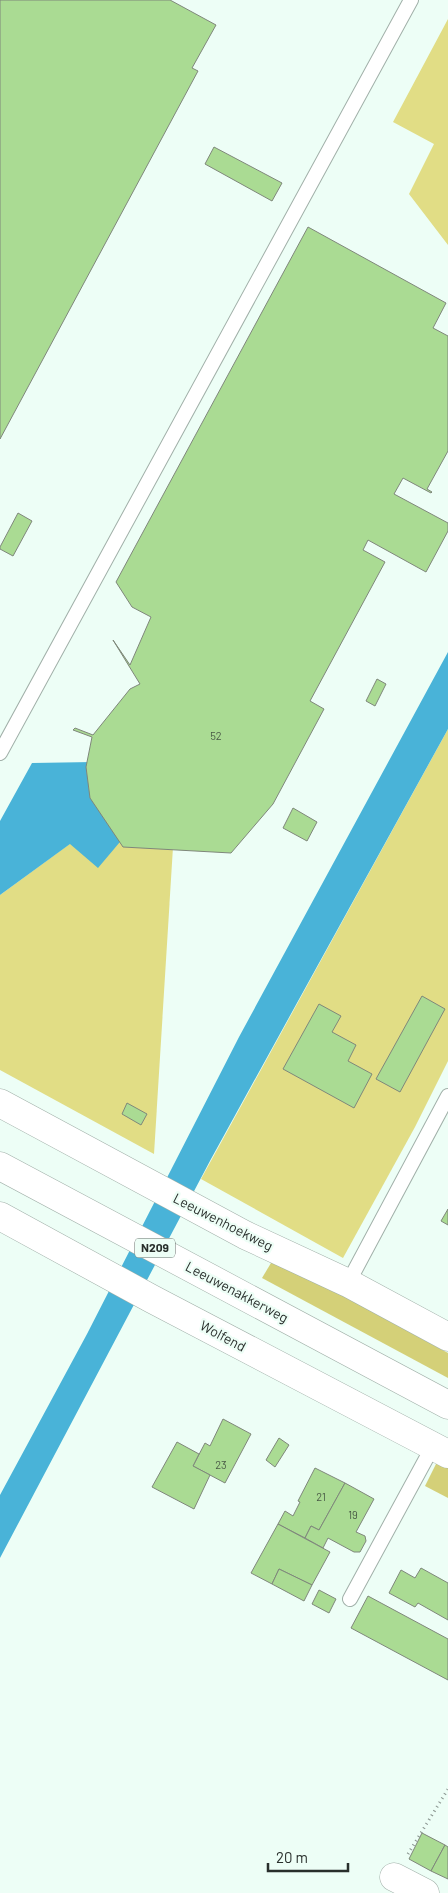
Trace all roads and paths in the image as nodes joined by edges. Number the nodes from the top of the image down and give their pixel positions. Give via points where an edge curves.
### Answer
1 (411, 0) edge
2 (0, 753) edge
3 (448, 1096) edge
4 (0, 1102) edge
5 (0, 1166) edge
6 (0, 1216) edge
7 (348, 1283) junction
8 (448, 1337) edge
9 (448, 1405) edge
10 (440, 1450) edge
11 (350, 1599) dead end
12 (448, 1789) edge
13 (394, 1877) joint
14 (425, 1893) edge

1 - 2 lane
3 - 7 lane
4 - 7 street, Leeuwenhoekweg via 245,1235
5 - 9 street, Leeuwenakkerweg / N209
6 - 10 street, Wolfend
7 - 8 street, Leeuwenhoekweg
10 - 11 lane
12 - 13 path
13 - 14 street

